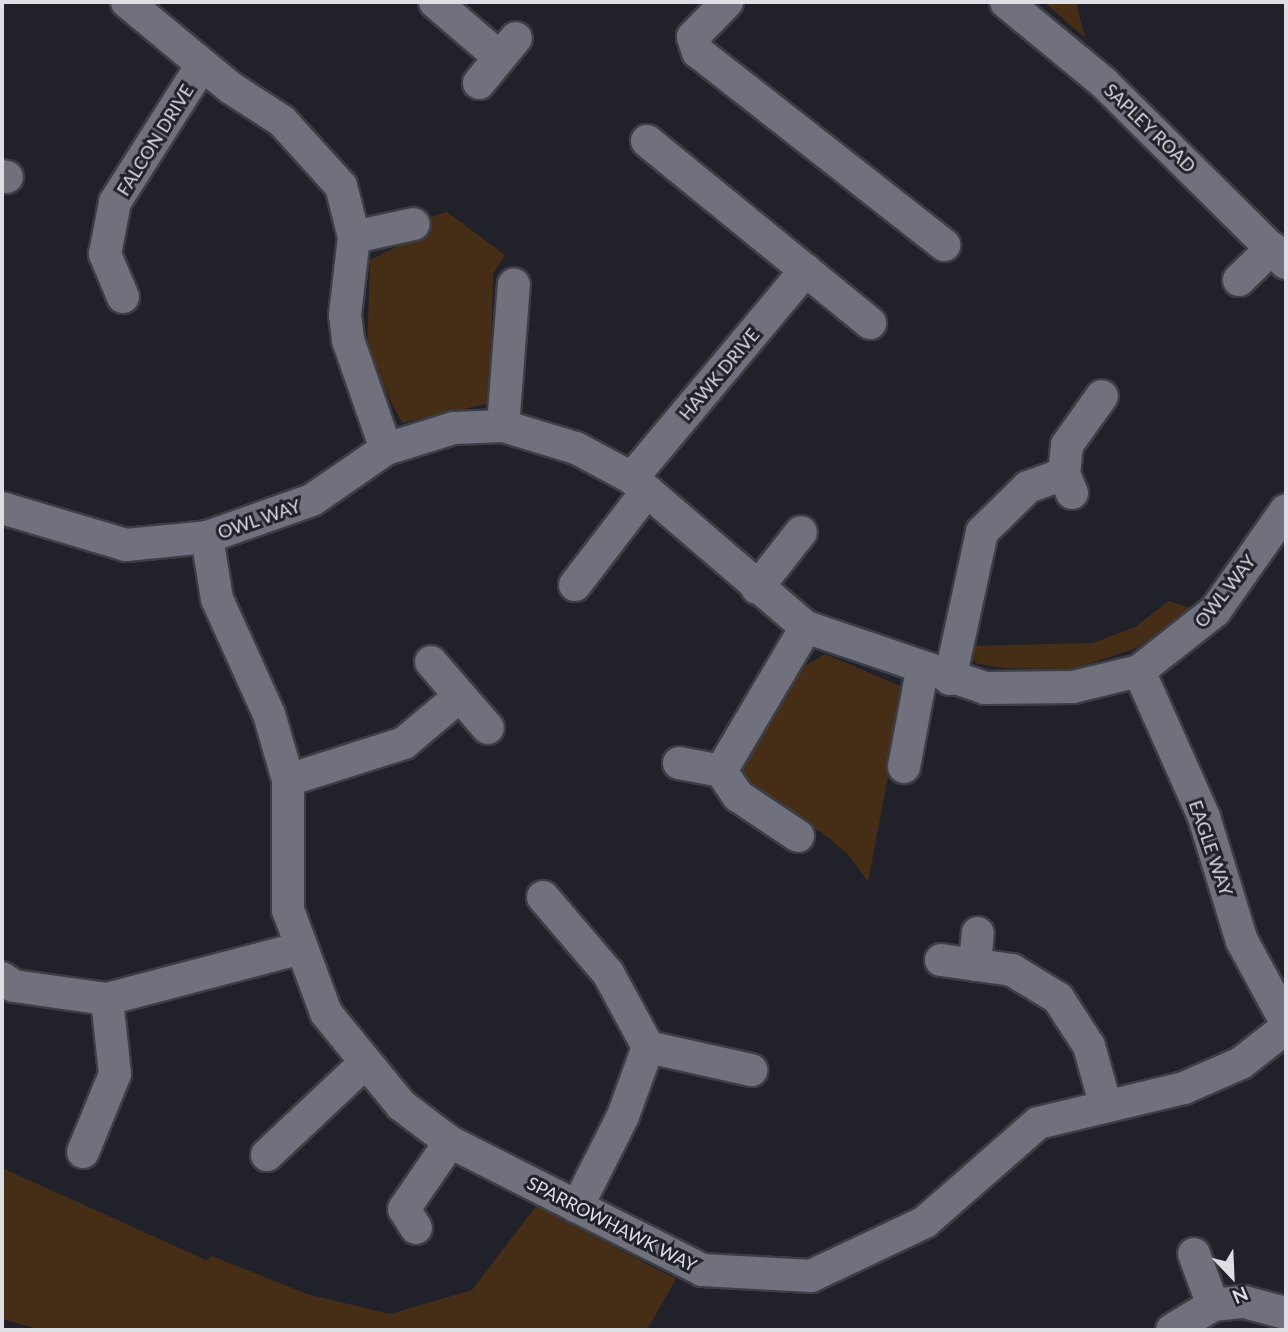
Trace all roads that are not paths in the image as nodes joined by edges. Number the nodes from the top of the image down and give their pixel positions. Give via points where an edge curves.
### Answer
1 (127, 2) edge
2 (435, 2) edge
3 (727, 2) edge
4 (1006, 2) edge
5 (202, 65) junction
6 (479, 83) dead end
7 (647, 141) dead end
8 (414, 224) dead end
9 (354, 237) junction
10 (944, 245) dead end
11 (1279, 256) edge
12 (806, 270) junction
13 (1237, 283) dead end
14 (514, 284) dead end
15 (123, 296) dead end
16 (870, 323) dead end
17 (1102, 396) dead end
18 (503, 426) junction
19 (386, 449) junction
20 (639, 484) junction
21 (2, 508) edge
22 (1286, 510) edge
23 (801, 532) dead end
24 (207, 537) junction
25 (575, 585) dead end
26 (757, 588) junction
27 (806, 627) junction
28 (430, 662) dead end
29 (1139, 671) junction
30 (936, 675) junction
31 (460, 696) junction
32 (488, 728) dead end
33 (679, 763) dead end
34 (904, 767) dead end
35 (288, 780) junction
36 (730, 784) junction
37 (798, 836) dead end
38 (542, 897) dead end
39 (978, 933) dead end
40 (298, 950) junction
41 (942, 960) dead end
42 (975, 965) junction
43 (2, 978) edge
44 (107, 999) junction
45 (1286, 1022) edge
46 (1286, 1028) edge
47 (648, 1047) junction
48 (738, 1058) dead end
49 (363, 1065) junction
50 (1105, 1103) junction
51 (450, 1142) junction
52 (83, 1152) dead end
53 (263, 1157) dead end
54 (577, 1207) junction
55 (416, 1228) dead end
56 (1194, 1254) dead end
57 (1213, 1305) junction
58 (1286, 1313) edge
59 (1172, 1330) edge

1 - 5 street, FALCON DRIVE
2 - 6 street via 507,47
3 - 10 street via 693,37 698,52
4 - 11 street, SAPLEY ROAD via 1103,82
5 - 9 street, FALCON DRIVE via 282,121 327,166 341,186
5 - 15 street, FALCON DRIVE via 115,202 105,254
7 - 12 street
8 - 9 street
9 - 19 street, FALCON DRIVE via 345,315
11 - 13 street
12 - 16 street
12 - 20 street, HAWK DRIVE
14 - 18 street
17 - 30 street via 1067,445 1068,483 1028,487 982,532
18 - 19 street, OWL WAY via 454,428
18 - 20 street, OWL WAY via 576,448
19 - 24 street, OWL WAY via 312,500
20 - 25 street
20 - 26 street, OWL WAY
21 - 24 street, OWL WAY via 126,545
22 - 29 street, OWL WAY via 1214,611
23 - 26 street
24 - 35 street, SPARROWHAWK WAY via 217,599 269,714
26 - 27 street, OWL WAY
27 - 30 street, OWL WAY
27 - 36 street
28 - 31 street
29 - 30 street, OWL WAY via 1073,688 985,688
29 - 45 street, EAGLE WAY via 1204,817 1242,941
30 - 34 street
31 - 32 street
31 - 35 street via 411,754
33 - 36 street
35 - 40 street, SPARROWHAWK WAY via 288,910
36 - 37 street
38 - 47 street via 608,973
39 - 42 street
40 - 44 street
40 - 49 street, SPARROWHAWK WAY via 327,1013
41 - 42 street
42 - 50 street via 1012,970 1058,998 1089,1046
43 - 44 street via 14,986
44 - 52 street via 115,1074
46 - 50 street, SPARROWHAWK WAY via 1241,1063 1184,1088
47 - 48 street
47 - 54 street via 623,1116
49 - 51 street, SPARROWHAWK WAY
49 - 53 street
50 - 54 street, SPARROWHAWK WAY via 1038,1123 925,1222 811,1276 702,1270
51 - 54 street, SPARROWHAWK WAY
51 - 55 street via 404,1209
56 - 57 street
57 - 58 street via 1244,1302
57 - 59 street

